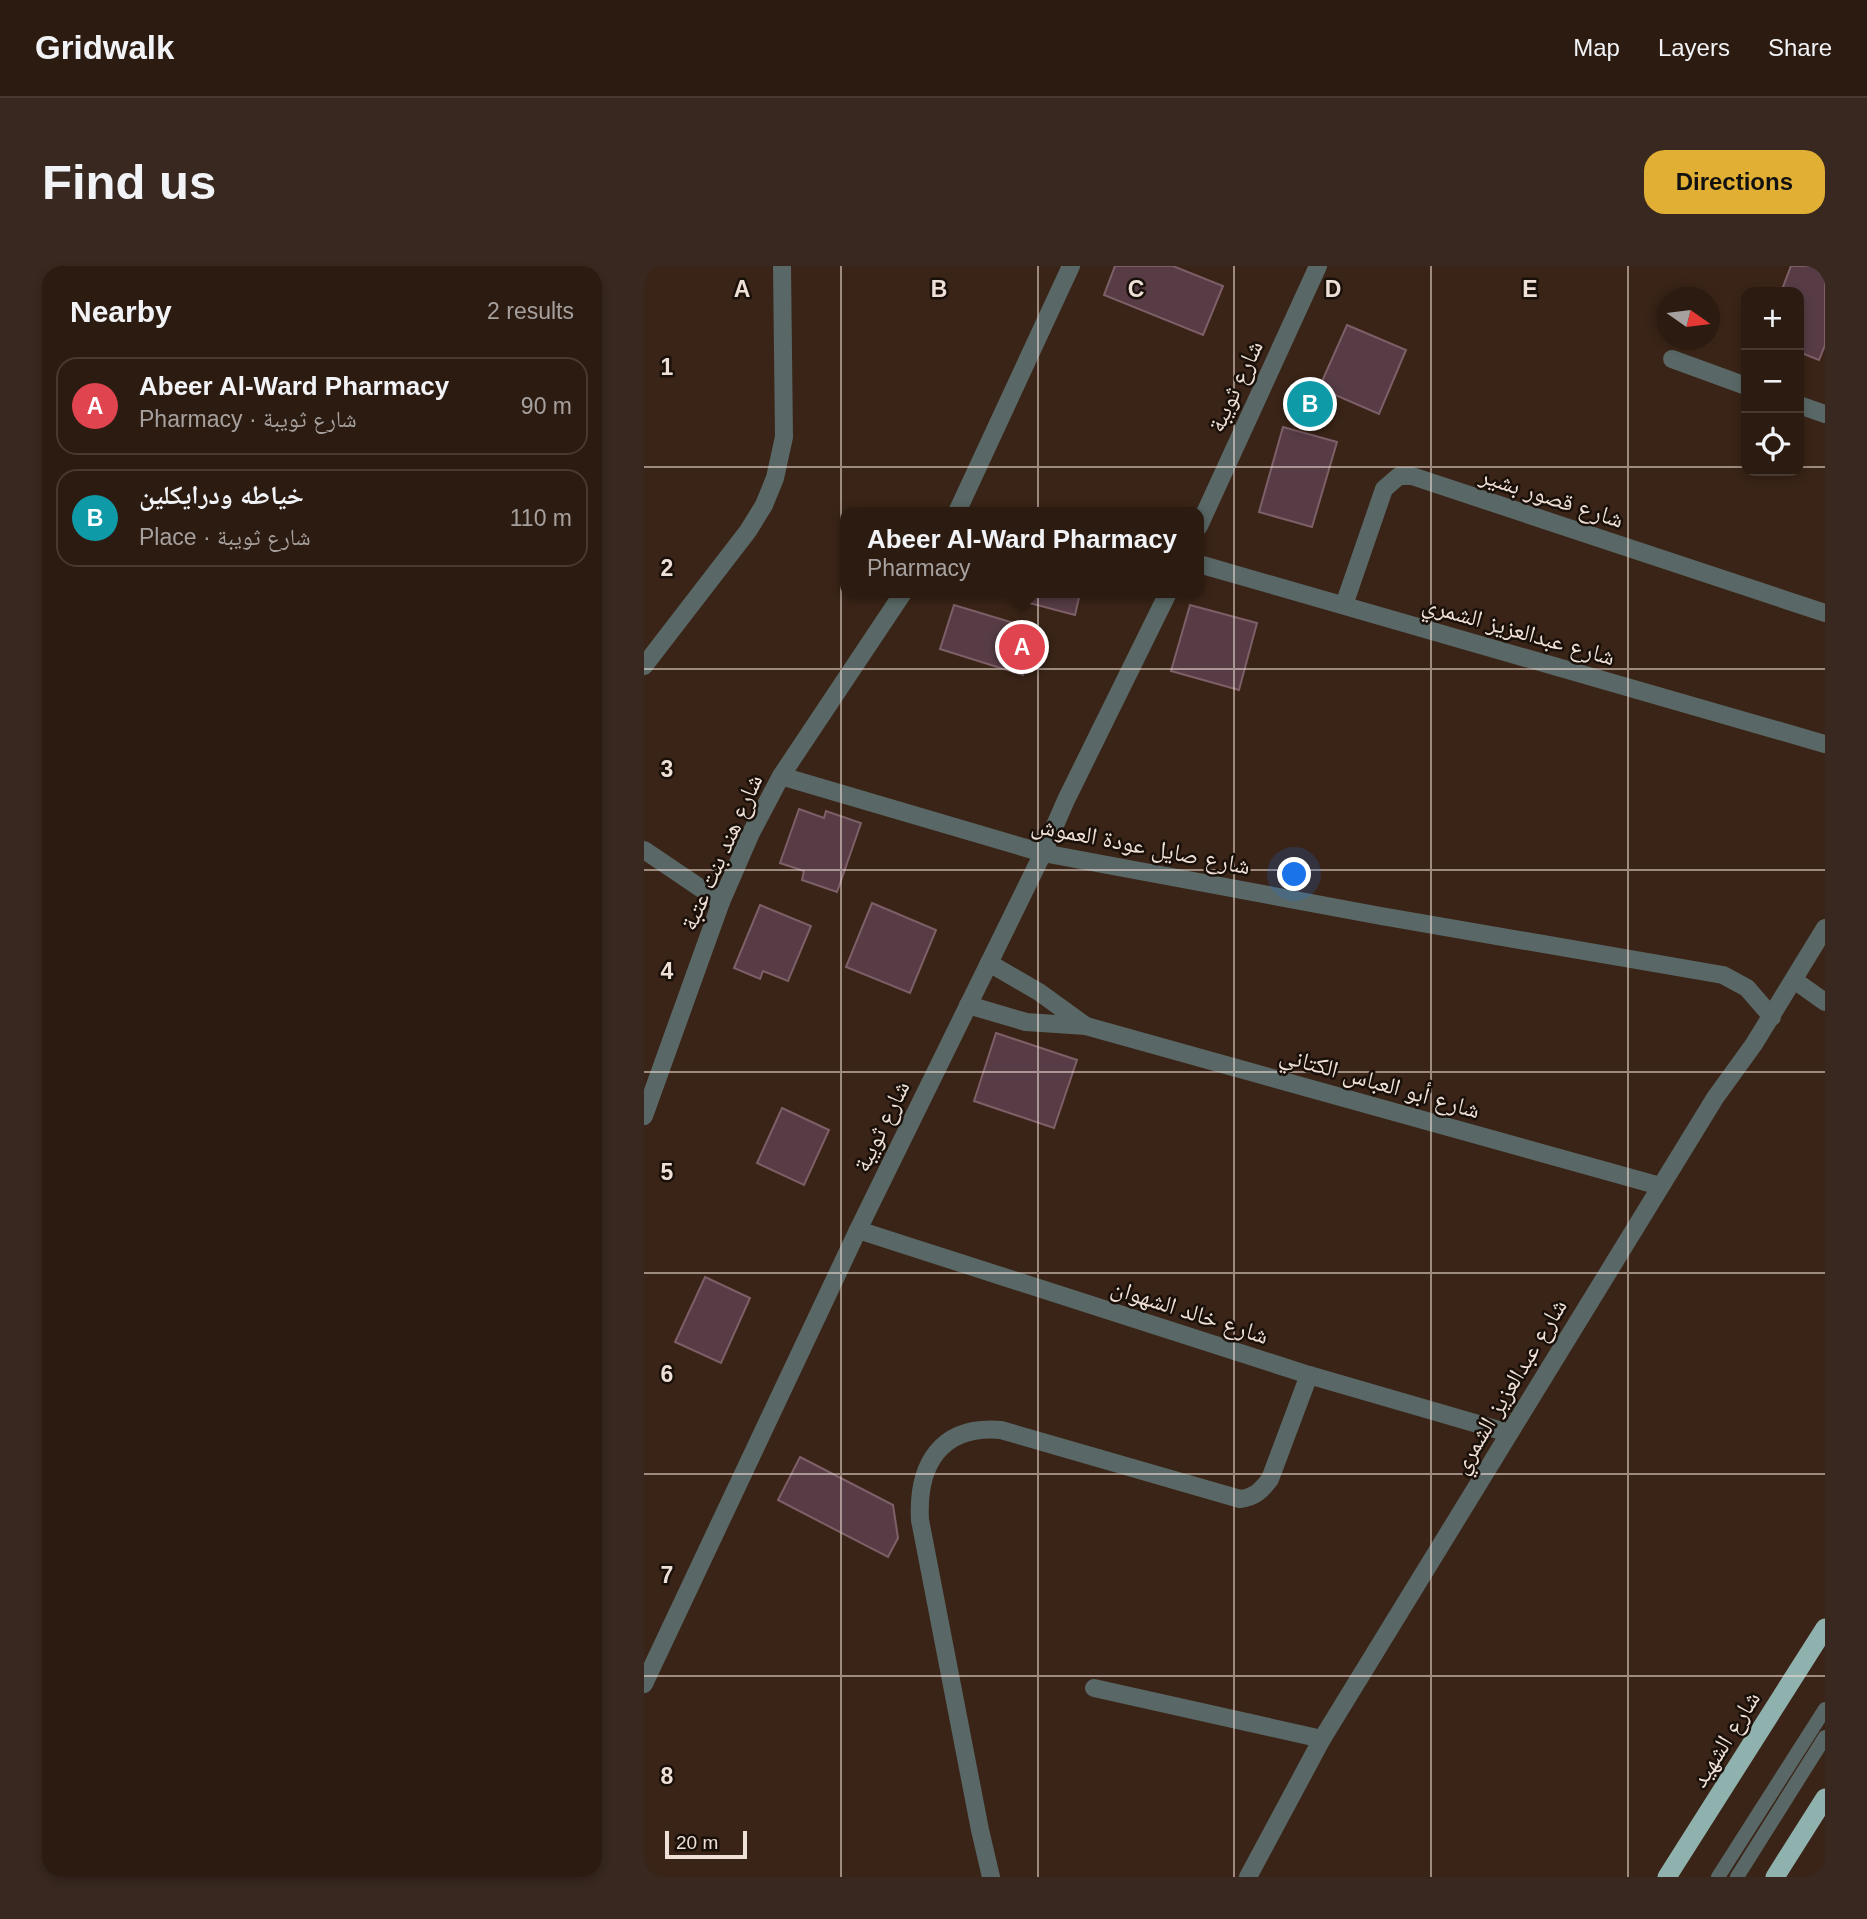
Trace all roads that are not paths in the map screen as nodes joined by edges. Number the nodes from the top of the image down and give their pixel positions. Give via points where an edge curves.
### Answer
1 (782, 266) edge
2 (1071, 266) edge
3 (1318, 266) edge
4 (1672, 359) dead end
5 (1741, 384) edge
6 (1804, 407) edge
7 (1825, 414) edge
8 (959, 507) edge
9 (1204, 515) edge
10 (1204, 565) edge
11 (900, 598) edge
12 (1166, 598) edge
13 (1344, 605) junction
14 (1825, 613) edge
15 (644, 666) edge
16 (1825, 744) edge
17 (781, 776) junction
18 (644, 850) edge
19 (1043, 853) junction
20 (721, 902) junction
21 (1825, 928) edge
22 (989, 963) junction
23 (1794, 980) junction
24 (1825, 1002) edge
25 (968, 1005) junction
26 (1772, 1017) junction
27 (1086, 1026) junction
28 (644, 1116) edge
29 (1660, 1186) junction
30 (858, 1230) junction
31 (1309, 1375) junction
32 (1509, 1433) junction
33 (1825, 1628) edge
34 (644, 1684) edge
35 (1094, 1688) dead end
36 (1825, 1709) edge
37 (1825, 1737) edge
38 (1322, 1740) junction
39 (1825, 1798) edge
40 (991, 1877) edge
41 (1248, 1877) edge
42 (1667, 1877) edge
43 (1718, 1877) edge
44 (1737, 1877) edge
45 (1775, 1877) edge

1 - 15 street via 784,437 775,478 748,531
2 - 8 street
3 - 9 street, شارع ثويبة
4 - 5 street
6 - 7 street
10 - 13 street, شارع عبدالعزيز الشمري
11 - 17 street, شارع هند بنت عتبة
12 - 19 street, شارع ثويبة
13 - 14 street, شارع قصور بشير via 1384,489 1399,476 1412,476
13 - 16 street, شارع عبدالعزيز الشمري
17 - 19 street, شارع صايل عودة العموش
17 - 20 street, شارع هند بنت عتبة
18 - 20 street
19 - 22 street, شارع ثويبة
19 - 26 street, شارع صايل عودة العموش via 1723,975 1747,988
20 - 28 street, شارع هند بنت عتبة
21 - 23 street, شارع عبدالعزيز الشمري
22 - 25 street, شارع ثويبة
22 - 27 street, شارع أبو العباس الكتاني
23 - 24 street
23 - 26 street, شارع عبدالعزيز الشمري
25 - 27 street, شارع أبو العباس الكتاني via 1026,1022
25 - 30 street, شارع ثويبة
26 - 29 street, شارع عبدالعزيز الشمري
27 - 29 street, شارع أبو العباس الكتاني
29 - 32 street, شارع عبدالعزيز الشمري
30 - 31 street, شارع خالد الشهوان
30 - 34 street, شارع ثويبة
31 - 32 street, شارع خالد الشهوان
31 - 40 street via 1270,1479 1251,1498 1240,1499 1001,1430 969,1431 934,1456 919,1499 920,1520
32 - 38 street, شارع عبدالعزيز الشمري
33 - 42 highway, شارع الشهيد
35 - 38 street
36 - 43 lane
37 - 44 lane
38 - 41 street, شارع عبدالعزيز الشمري
39 - 45 highway

